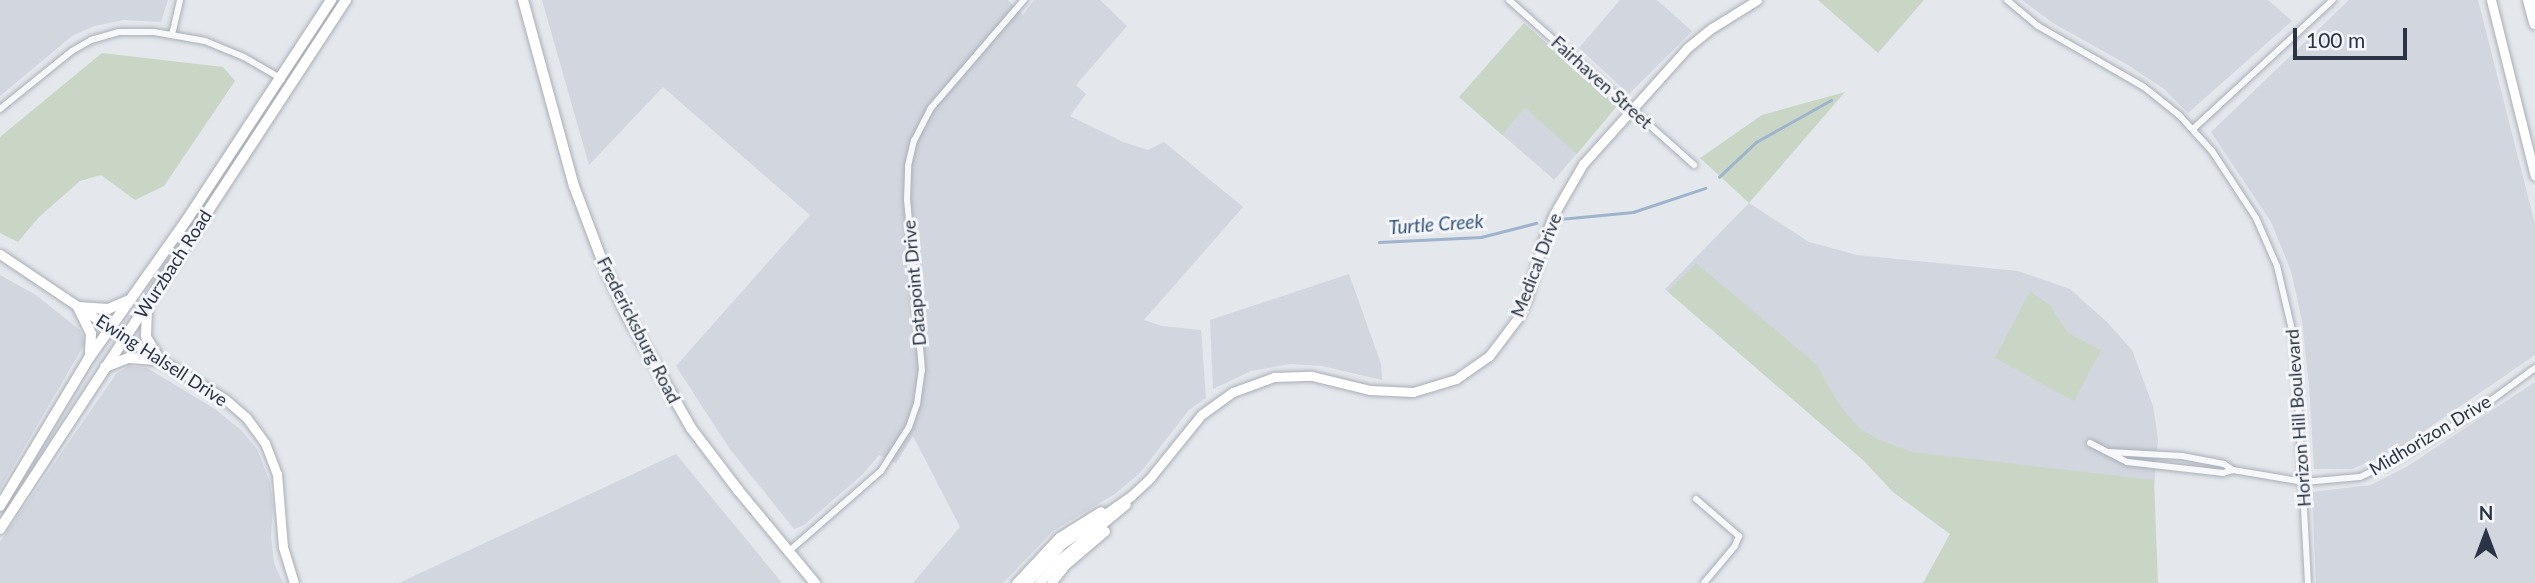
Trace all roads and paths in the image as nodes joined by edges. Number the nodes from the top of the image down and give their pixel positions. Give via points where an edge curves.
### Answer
1 (180, 0) edge
2 (331, 0) edge
3 (346, 0) edge
4 (523, 0) edge
5 (1024, 0) edge
6 (1509, 0) edge
7 (1758, 0) edge
8 (2007, 0) edge
9 (2333, 0) edge
10 (2490, 0) edge
11 (2529, 0) edge
12 (2535, 23) edge
13 (172, 35) junction
14 (279, 78) junction
15 (290, 85) junction
16 (1632, 108) junction
17 (0, 109) edge
18 (2193, 129) junction
19 (1694, 165) dead end
20 (2535, 176) edge
21 (0, 254) edge
22 (134, 297) junction
23 (148, 302) junction
24 (78, 307) junction
25 (111, 328) junction
26 (125, 338) junction
27 (89, 358) junction
28 (160, 359) junction
29 (105, 368) junction
30 (2535, 368) edge
31 (2090, 443) dead end
32 (2107, 452) junction
33 (2153, 453) junction
34 (2152, 465) junction
35 (2233, 470) junction
36 (2304, 482) junction
37 (1131, 496) junction
38 (1696, 499) dead end
39 (0, 506) edge
40 (1116, 515) junction
41 (0, 529) edge
42 (788, 552) junction
43 (294, 583) edge
44 (816, 583) edge
45 (1016, 583) edge
46 (1027, 583) edge
47 (1039, 583) edge
48 (1051, 583) edge
49 (1704, 583) edge
50 (2308, 583) edge

1 - 13 street
2 - 14 main road, Wurzbach Road
3 - 15 main road, Wurzbach Road
4 - 42 main road, Fredericksburg Road via 574,186 626,314 691,428
5 - 42 street, Datapoint Drive via 931,108 912,148 906,200 922,370 909,427 881,471
6 - 16 street, Fairhaven Street
7 - 16 street, Medical Drive via 1687,48
8 - 18 street, Horizon Hill Boulevard via 2038,26 2144,87
9 - 18 street
10 - 20 street
11 - 12 highway
13 - 14 street via 231,51
13 - 17 street via 127,31 91,40
14 - 15 street
14 - 22 main road, Wurzbach Road
15 - 23 main road, Wurzbach Road
16 - 19 street, Fairhaven Street
16 - 37 street, Medical Drive via 1569,188 1543,241 1518,318 1498,348 1479,365 1441,385 1413,392 1370,390 1312,376 1274,377 1246,386 1201,415
18 - 36 street, Horizon Hill Boulevard via 2244,197 2277,266 2295,343
21 - 24 street, Ewing Halsell Drive
22 - 24 main road via 113,308
22 - 25 main road, Wurzbach Road
23 - 26 main road, Wurzbach Road
23 - 28 main road via 145,329
24 - 25 street, Ewing Halsell Drive
24 - 27 main road via 92,338
25 - 26 street, Ewing Halsell Drive
25 - 27 main road, Wurzbach Road
26 - 28 street, Ewing Halsell Drive
26 - 29 main road, Wurzbach Road
27 - 39 main road, Wurzbach Road
28 - 29 main road via 129,358
28 - 43 street, Ewing Halsell Drive via 239,411 265,443 277,474 283,547
29 - 41 main road, Wurzbach Road
30 - 36 street, Midhorizon Drive via 2382,468 2360,477
31 - 32 street, Midhorizon Drive
32 - 33 street, Midhorizon Drive
32 - 34 street, Midhorizon Drive via 2127,462
33 - 34 street
33 - 35 street, Midhorizon Drive via 2224,464
34 - 35 street, Midhorizon Drive via 2223,473
35 - 36 street, Midhorizon Drive
36 - 50 street, Horizon Hill Boulevard
37 - 40 street, Medical Drive
37 - 45 street via 1066,531
37 - 46 street, Medical Drive via 1062,544
38 - 49 street via 1739,536
40 - 47 street, Medical Drive via 1059,560
40 - 48 street
42 - 44 main road, Fredericksburg Road

